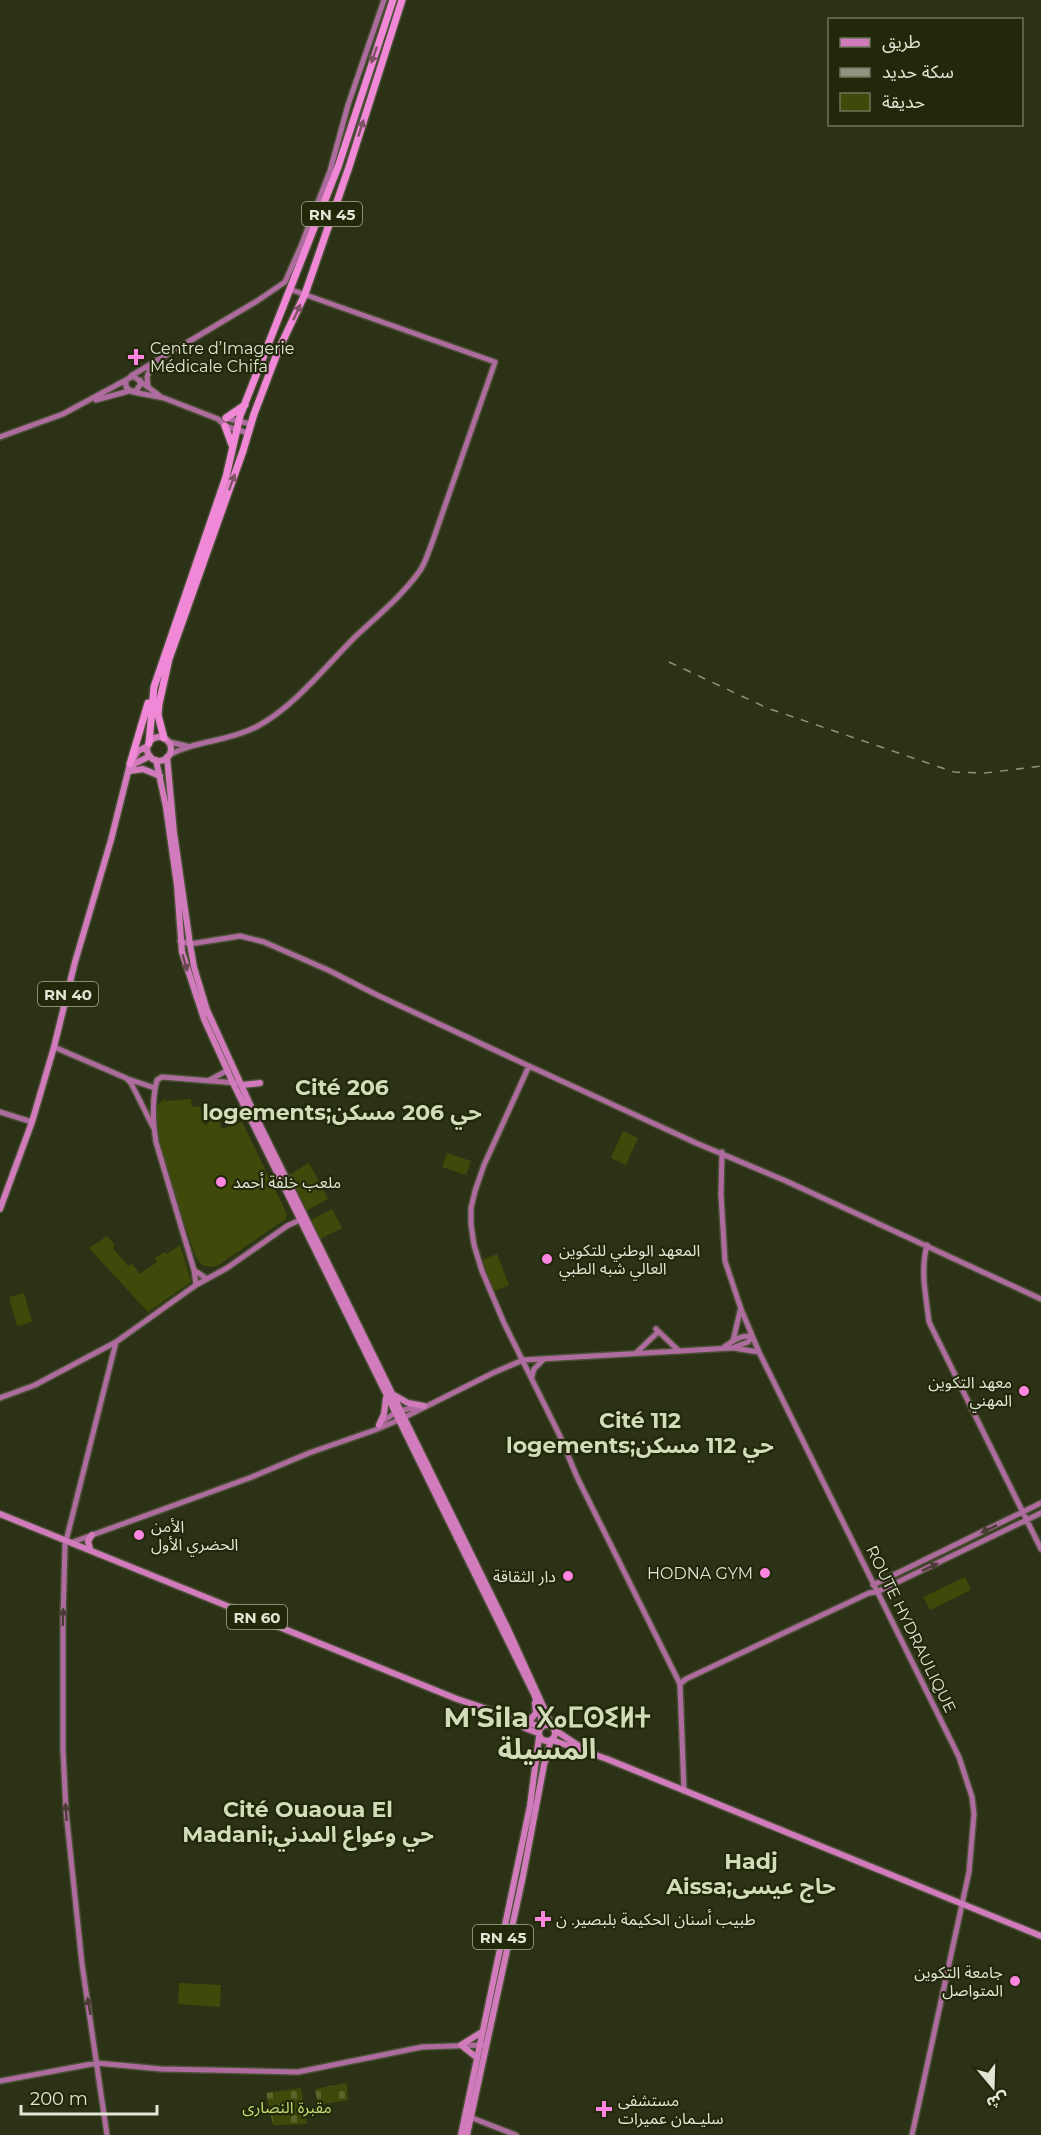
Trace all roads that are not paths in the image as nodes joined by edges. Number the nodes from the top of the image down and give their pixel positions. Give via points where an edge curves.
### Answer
1 (384, 0) edge
2 (393, 0) edge
3 (402, 0) edge
4 (292, 290) junction
5 (305, 294) junction
6 (153, 363) junction
7 (128, 378) junction
8 (140, 380) junction
9 (147, 386) junction
10 (131, 391) junction
11 (164, 399) junction
12 (88, 402) junction
13 (247, 403) junction
14 (239, 421) junction
15 (225, 422) junction
16 (251, 424) junction
17 (236, 430) junction
18 (248, 433) junction
19 (0, 437) edge
20 (234, 450) junction
21 (154, 687) junction
22 (166, 740) junction
23 (148, 744) junction
24 (189, 746) junction
25 (168, 756) junction
26 (153, 758) junction
27 (130, 771) junction
28 (160, 776) junction
29 (180, 941) junction
30 (190, 944) junction
31 (54, 1047) junction
32 (529, 1066) junction
33 (228, 1070) junction
34 (126, 1078) junction
35 (207, 1081) junction
36 (233, 1083) junction
37 (260, 1083) dead end
38 (242, 1084) junction
39 (155, 1088) junction
40 (0, 1112) edge
41 (32, 1122) junction
42 (154, 1128) junction
43 (722, 1152) junction
44 (0, 1209) edge
45 (303, 1218) junction
46 (927, 1245) junction
47 (194, 1270) junction
48 (207, 1279) junction
49 (196, 1285) junction
50 (1041, 1299) edge
51 (741, 1309) junction
52 (752, 1337) junction
53 (733, 1341) junction
54 (116, 1342) junction
55 (724, 1347) junction
56 (732, 1348) junction
57 (679, 1351) junction
58 (759, 1352) junction
59 (636, 1353) junction
60 (545, 1359) junction
61 (523, 1360) junction
62 (533, 1381) junction
63 (393, 1394) junction
64 (386, 1395) junction
65 (0, 1398) edge
66 (427, 1406) junction
67 (398, 1411) junction
68 (402, 1419) junction
69 (377, 1428) junction
70 (1041, 1503) edge
71 (446, 1510) junction
72 (1022, 1512) junction
73 (1041, 1513) edge
74 (0, 1514) edge
75 (1027, 1520) junction
76 (92, 1535) junction
77 (70, 1541) junction
78 (1041, 1549) edge
79 (90, 1550) junction
80 (874, 1583) junction
81 (877, 1592) junction
82 (869, 1593) junction
83 (680, 1684) junction
84 (534, 1694) junction
85 (546, 1709) junction
86 (524, 1724) junction
87 (554, 1729) junction
88 (540, 1731) junction
89 (567, 1738) junction
90 (552, 1740) junction
91 (569, 1746) junction
92 (538, 1750) junction
93 (590, 1752) junction
94 (549, 1753) junction
95 (684, 1791) junction
96 (962, 1904) junction
97 (1041, 1936) edge
98 (483, 2031) junction
99 (461, 2045) junction
100 (483, 2045) junction
101 (476, 2057) junction
102 (97, 2063) junction
103 (0, 2081) edge
104 (468, 2117) junction
105 (106, 2135) edge
106 (461, 2135) edge
107 (467, 2135) edge
108 (516, 2135) edge
109 (912, 2135) edge

1 - 6 street via 330,171 285,282
2 -> 4 highway, RN 45 via 338,168
5 -> 3 highway, RN 45
4 - 5 street
4 - 13 highway, RN 45
16 -> 5 highway, RN 45 via 278,351
5 - 24 street via 495,362 420,571 268,721 232,738
6 - 7 street
6 - 9 street
7 - 8 street
7 - 10 street via 126,387
7 - 12 street
8 - 9 street
8 - 10 street via 140,388
9 - 11 street
10 - 11 street
10 - 12 street
11 - 15 street
12 - 19 street
13 - 14 highway, RN 45
13 - 15 highway
14 - 15 street
14 - 16 street
14 - 17 highway, RN 45
15 - 17 street
15 - 20 highway
16 - 18 highway, RN 45
17 - 18 street
17 - 20 highway, RN 45
22 -> 18 highway, RN 45 via 158,715 168,659
20 - 21 highway, RN 45
21 - 23 highway, RN 45
21 - 27 highway, RN 40
22 - 23 main road via 157,737
22 - 24 street
22 - 25 main road via 171,748
23 - 26 main road
23 - 27 main road via 138,751
24 - 25 street
25 - 26 main road via 162,760
25 - 30 main road, RN 45
26 - 27 main road via 134,764
26 - 28 main road, RN 45
27 - 28 main road via 143,769
27 - 31 main road, RN 40
28 - 29 main road, RN 45 via 177,885
29 - 30 street
29 -> 33 main road, RN 45 via 195,997
30 - 32 street via 240,936 264,942
30 - 38 main road, RN 45 via 207,1010
31 - 34 street
31 - 41 main road, RN 40
32 - 43 street
32 - 61 street via 484,1165 473,1199 471,1224 479,1264
33 - 35 street
33 - 36 main road, RN 45
34 - 39 street
34 - 42 street
35 - 36 street
35 - 39 street via 162,1077
36 - 38 street
36 - 45 main road, RN 45
37 - 38 main road
38 - 45 main road, RN 45
39 - 42 street
40 - 41 street
41 - 44 main road, RN 40
42 - 47 street
43 - 46 street
43 - 51 street, ROUTE HYDRAULIQUE via 724,1253
45 - 48 street
45 - 63 main road, RN 45
45 - 64 main road, RN 45
46 - 50 street
46 - 72 street via 922,1267 929,1322
47 - 48 street
47 - 49 street
48 - 49 street
49 - 54 street
51 - 52 street, ROUTE HYDRAULIQUE
51 - 53 street
52 - 53 street via 746,1335
52 - 56 street
52 - 58 street, ROUTE HYDRAULIQUE
53 - 55 street
54 - 65 street via 35,1385
54 - 77 street
55 - 56 street
55 - 57 street
56 - 58 street
57 - 59 street
57 - 59 street via 657,1331
58 - 80 street, ROUTE HYDRAULIQUE
59 - 60 street
60 - 61 street
60 - 62 street via 534,1369
61 - 62 street
61 - 66 street
62 - 83 street
63 - 66 main road via 408,1403
63 - 67 main road, RN 45
64 - 67 main road, RN 45
64 - 69 main road via 384,1414
66 - 67 street
66 - 68 street
67 - 68 main road, RN 45
67 - 69 street
68 - 69 street
68 - 71 main road, RN 45
69 - 76 street
70 - 72 street
71 - 84 main road, RN 45
71 - 85 main road, RN 45
72 - 75 street
72 -> 80 street
73 - 75 street
74 - 77 main road, RN 60
75 - 78 street
81 -> 75 street
76 - 77 street
76 - 79 main road via 88,1541
77 - 79 main road, RN 60
102 -> 77 street via 66,1812 63,1620
79 - 86 main road, RN 60
80 - 81 street, ROUTE HYDRAULIQUE
80 - 82 street
81 - 82 street
81 - 96 street, ROUTE HYDRAULIQUE via 959,1758 972,1797 973,1840
82 - 83 street
83 - 95 street
84 - 86 main road via 536,1713
84 - 88 main road, RN 45 via 540,1710
85 - 87 main road, RN 45
85 - 89 main road
86 - 88 main road, RN 60
86 - 92 main road
87 - 88 main road via 549,1725
87 - 89 main road
87 - 90 main road
88 - 90 main road via 545,1741
88 - 92 main road, RN 45
89 - 93 main road
90 - 91 main road
90 - 94 main road, RN 45
91 - 93 main road
91 - 94 main road via 555,1747
92 - 98 main road, RN 45
93 - 95 main road
94 - 100 main road, RN 45
95 - 96 main road
96 - 97 main road
96 - 109 street, ROUTE HYDRAULIQUE
98 - 99 main road
98 - 100 main road, RN 45
99 - 100 street
99 - 101 main road
99 - 102 street via 422,2047 298,2072
100 - 101 main road, RN 45
100 - 104 main road, RN 45
101 - 104 main road, RN 45
102 - 103 street
102 - 105 street
104 - 106 main road, RN 45
104 - 107 main road, RN 45
104 - 108 street

